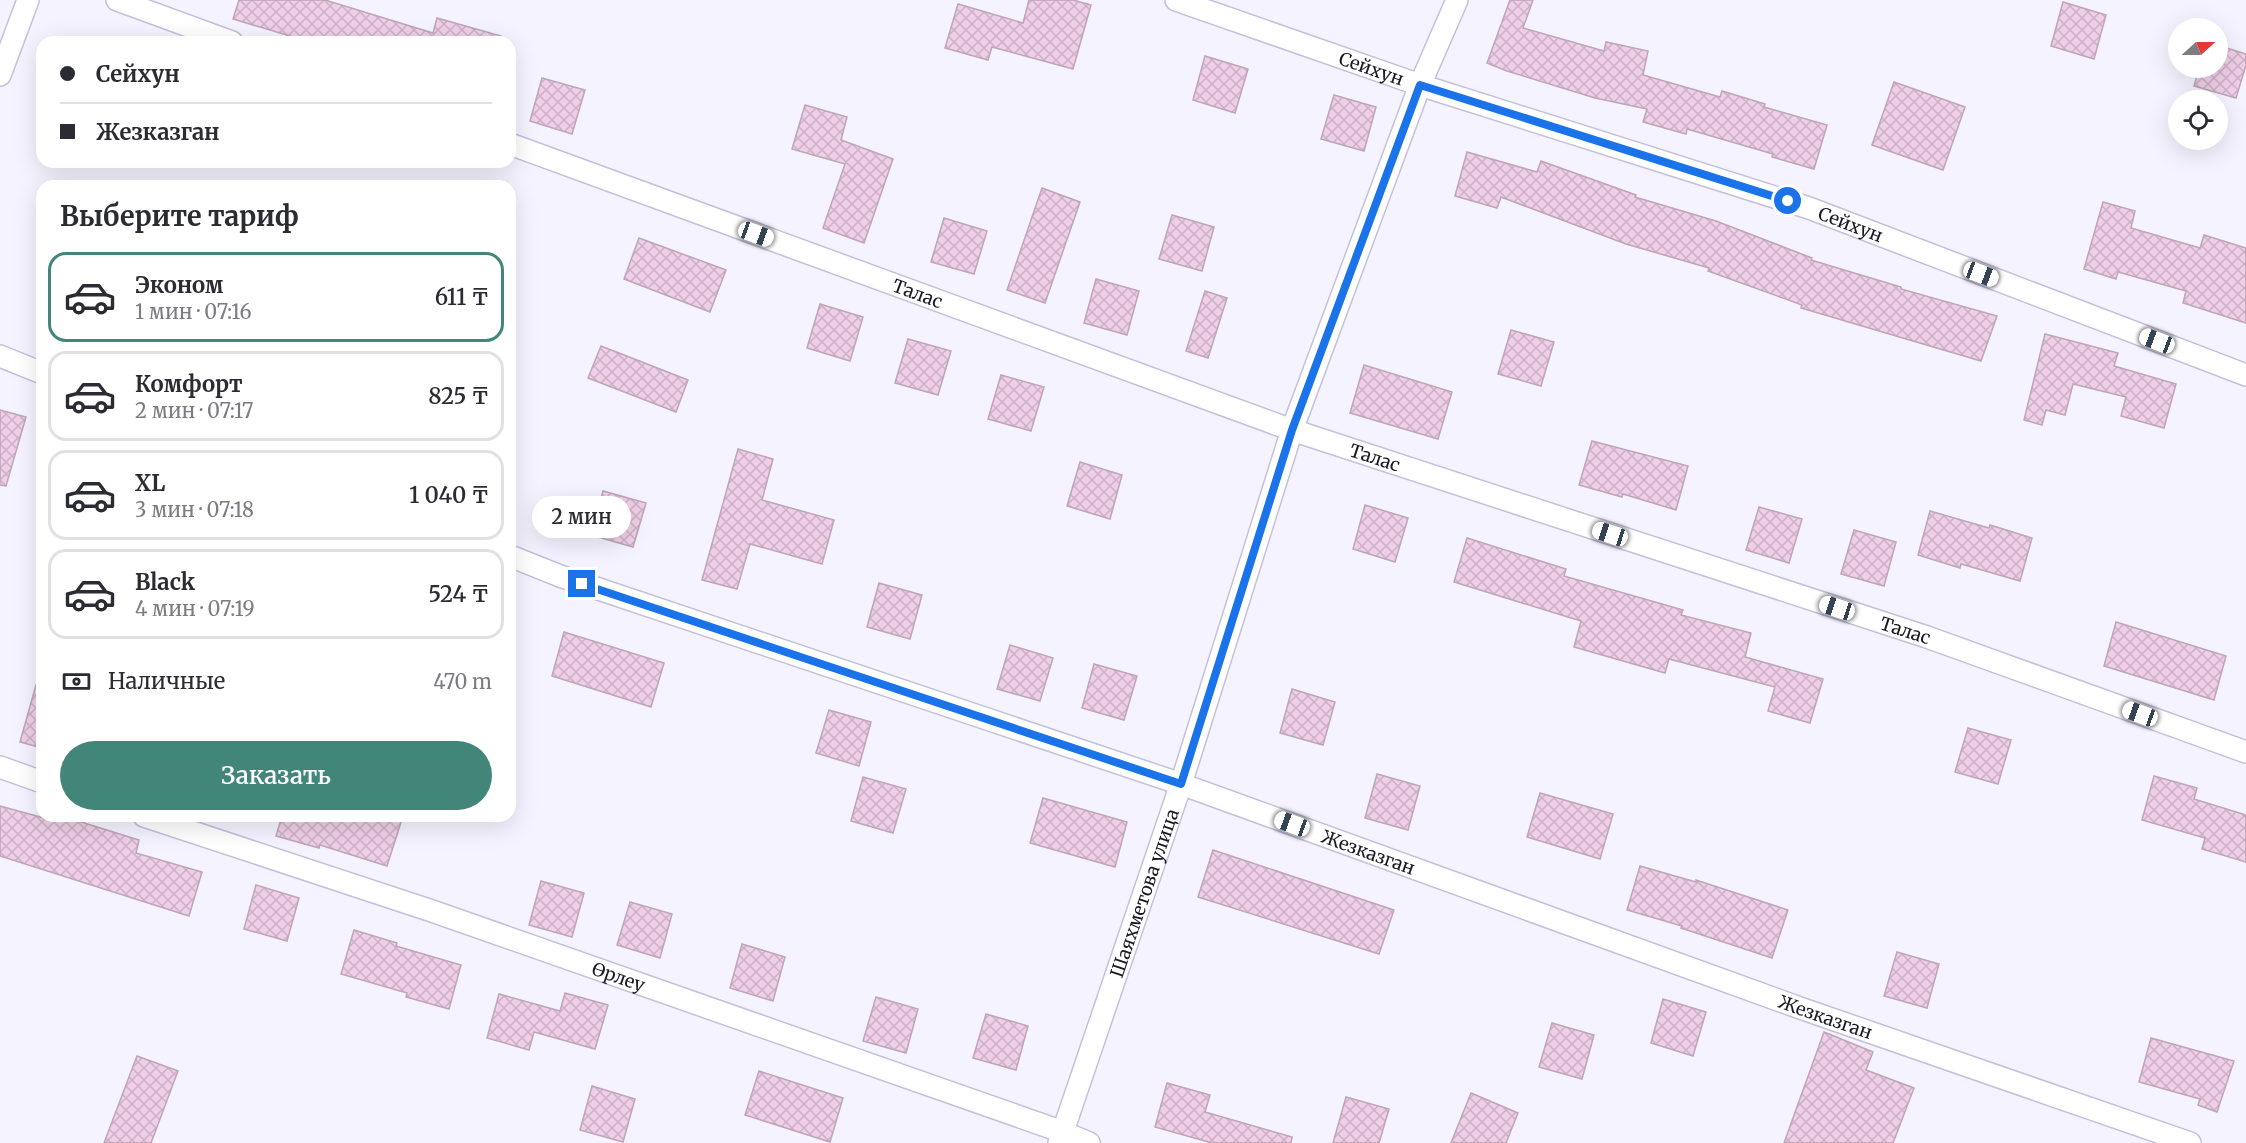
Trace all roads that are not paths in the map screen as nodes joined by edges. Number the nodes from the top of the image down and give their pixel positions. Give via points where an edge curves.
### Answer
1 (28, 0) edge
2 (117, 0) edge
3 (1176, 0) edge
4 (1457, 0) edge
5 (216, 36) edge
6 (0, 75) edge
7 (1420, 85) junction
8 (516, 146) edge
9 (0, 356) edge
10 (36, 371) edge
11 (2246, 375) edge
12 (1292, 430) junction
13 (516, 558) edge
14 (2246, 752) edge
15 (0, 767) edge
16 (36, 780) edge
17 (1181, 784) junction
18 (162, 822) edge
19 (1061, 1138) edge
20 (1089, 1143) edge
21 (2190, 1143) edge

1 - 6 street
2 - 5 street
3 - 7 street, Сейхун
4 - 7 street, Шаяхметова улица
7 - 11 street, Сейхун via 1809,208
7 - 12 street, Шаяхметова улица
8 - 12 street, Талас
9 - 10 street
12 - 14 street, Талас via 1927,637
12 - 17 street, Шаяхметова улица
13 - 17 street, Жезказган
15 - 16 street
17 - 19 street, Шаяхметова улица
17 - 21 street, Жезказган via 1810,1012
18 - 19 street, Өрлеу via 432,911
19 - 20 street, Өрлеу

